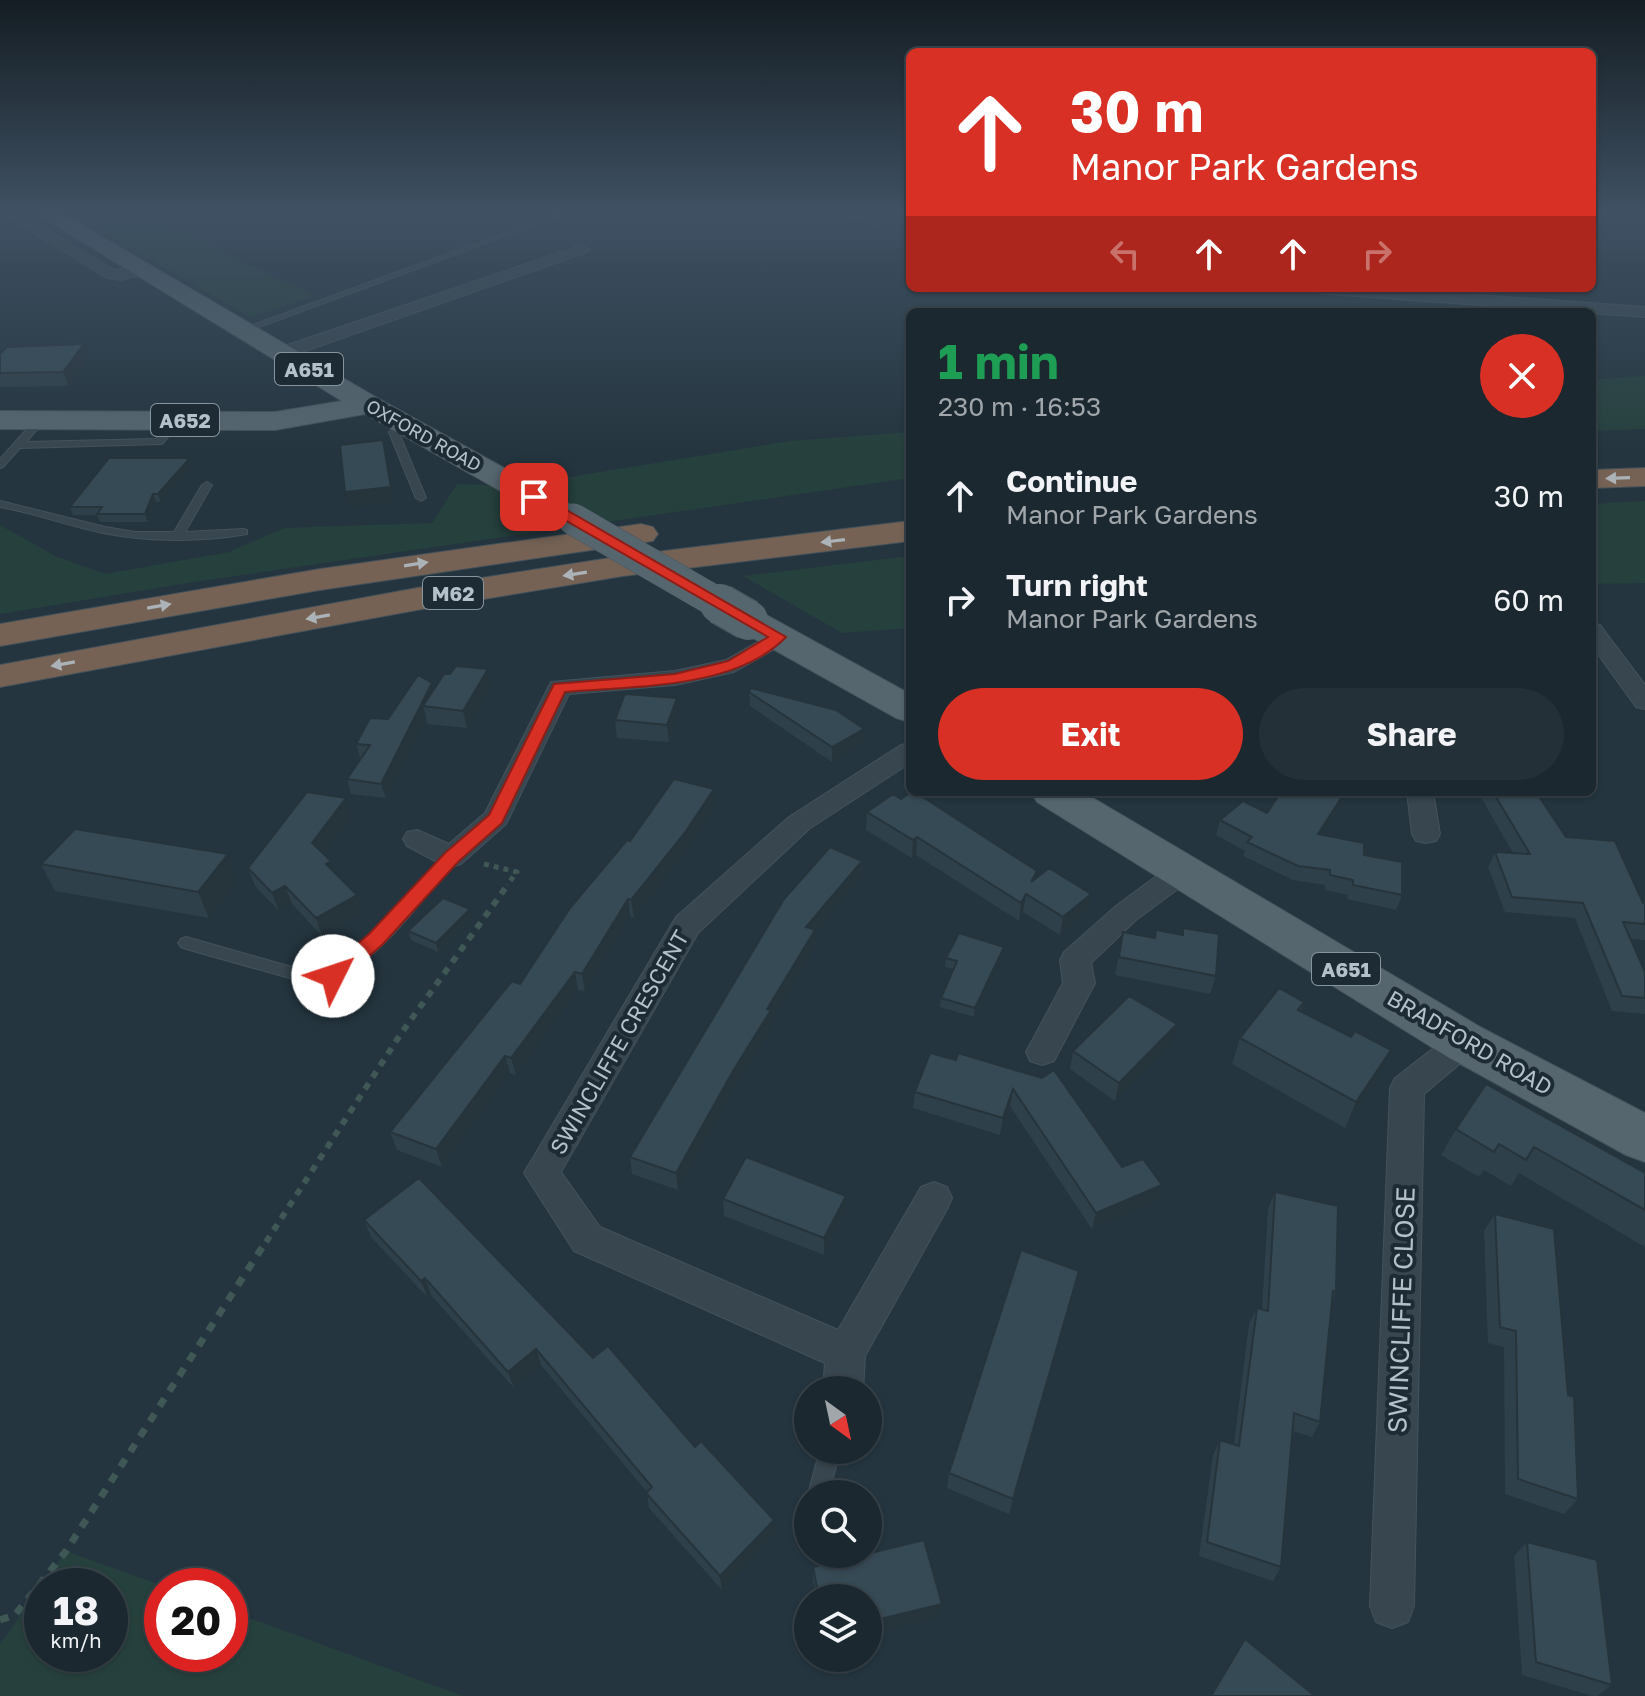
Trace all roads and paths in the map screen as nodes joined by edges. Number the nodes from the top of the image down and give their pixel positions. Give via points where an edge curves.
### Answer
1 (183, 293) edge
2 (344, 293) edge
3 (454, 293) edge
4 (1454, 293) edge
5 (1645, 312) edge
6 (243, 330) junction
7 (282, 353) junction
8 (369, 405) junction
9 (0, 420) edge
10 (40, 420) junction
11 (177, 420) junction
12 (404, 424) junction
13 (18, 445) junction
14 (1645, 450) edge
15 (1596, 451) edge
16 (0, 465) edge
17 (1645, 477) edge
18 (1596, 479) edge
19 (207, 485) dead end
20 (421, 498) dead end
21 (906, 501) edge
22 (0, 504) edge
23 (906, 531) edge
24 (243, 532) dead end
25 (178, 535) junction
26 (763, 628) junction
27 (0, 635) edge
28 (1596, 635) edge
29 (0, 676) edge
30 (1645, 702) edge
31 (906, 708) edge
32 (906, 754) edge
33 (1059, 796) edge
34 (1421, 796) edge
35 (1426, 834) dead end
36 (417, 839) dead end
37 (451, 857) junction
38 (1184, 870) junction
39 (186, 943) dead end
40 (1464, 1042) junction
41 (1042, 1052) dead end
42 (1645, 1139) edge
43 (934, 1198) dead end
44 (845, 1372) edge
45 (1392, 1606) dead end
46 (0, 1620) edge

1 - 6 main road, OXFORD ROAD / A651
2 - 6 lane
3 - 7 street
4 - 5 street
6 - 7 main road, OXFORD ROAD / A651
7 - 8 main road, OXFORD ROAD / A651
8 - 11 main road, A652 via 275,421
8 - 12 main road, OXFORD ROAD / A651
9 - 10 main road, A652
10 - 11 main road, A652
10 - 13 lane
11 - 13 lane via 159,442
12 - 20 lane via 394,432
12 - 26 main road, OXFORD ROAD / A651, bridge
13 - 16 lane
14 - 15 highway
17 -> 18 highway
19 - 25 lane
27 -> 21 highway, M62 via 473,555
22 - 25 lane via 118,533
23 -> 29 highway, M62 via 607,568
24 - 25 lane
26 - 31 main road, A651
26 - 37 street via 734,665 690,675 560,687 496,818
28 - 30 street
32 - 44 street, SWINCLIFFE CRESCENT via 799,823 687,925 542,1173 587,1239
33 - 38 main road, BRADFORD ROAD / A651
34 - 35 street
36 - 37 street
37 - 39 lane via 376,939 333,976 318,980
37 - 46 path via 517,872 400,1035 66,1551 15,1615
38 - 40 main road, BRADFORD ROAD / A651
38 - 41 street via 1075,960 1079,983
40 - 42 main road, BRADFORD ROAD / A651
40 - 45 street, SWINCLIFFE CLOSE via 1407,1088
43 - 44 street, SWINCLIFFE CRESCENT

